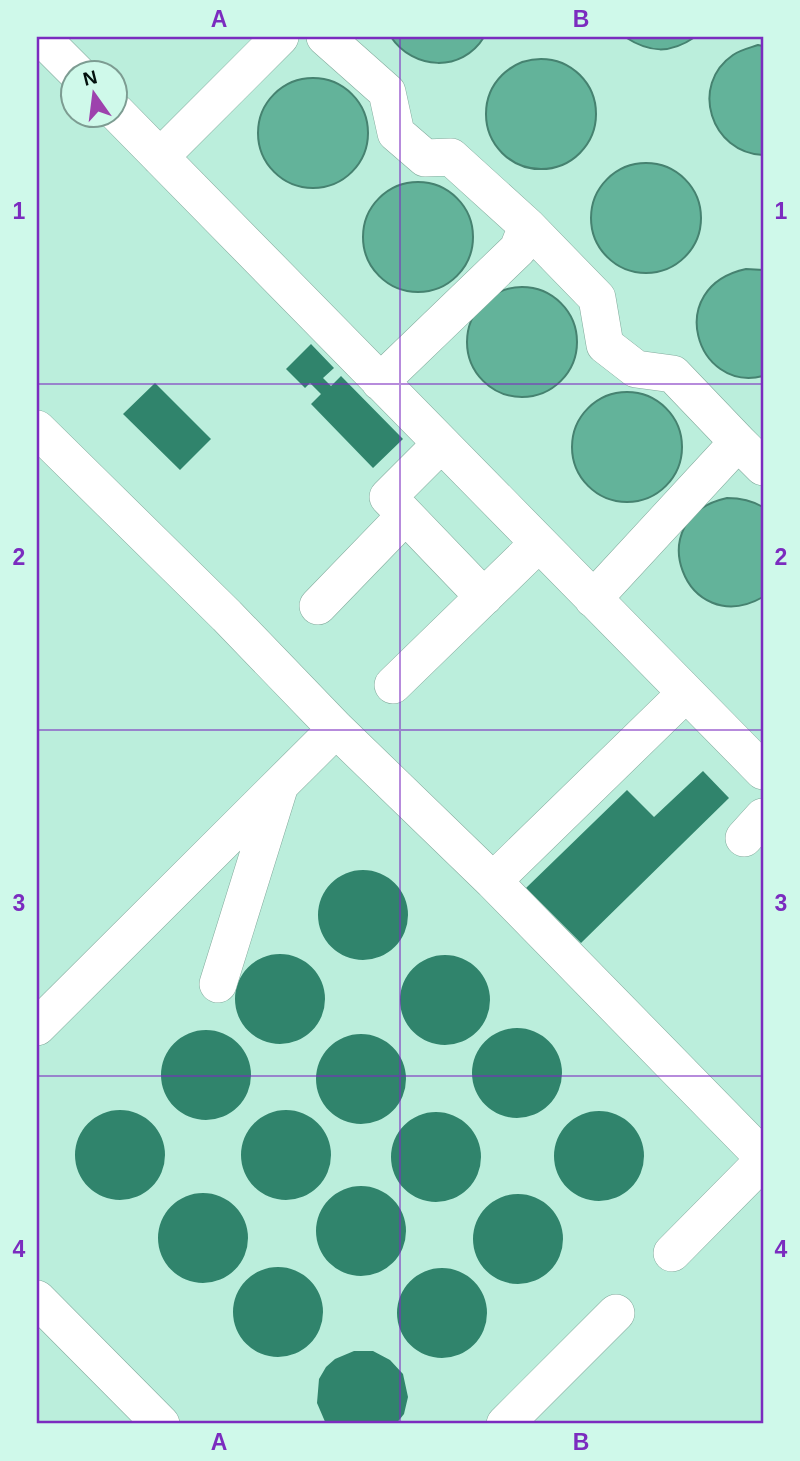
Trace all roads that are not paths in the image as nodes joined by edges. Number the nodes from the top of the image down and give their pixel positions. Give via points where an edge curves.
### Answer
1 (41, 37) edge
2 (280, 37) edge
3 (325, 37) edge
4 (64, 60) edge
5 (130, 126) edge
6 (160, 157) junction
7 (527, 226) junction
8 (380, 382) junction
9 (37, 430) edge
10 (442, 444) junction
11 (750, 454) edge
12 (397, 507) junction
13 (538, 543) junction
14 (484, 597) junction
15 (593, 599) junction
16 (318, 606) dead end
17 (393, 685) dead end
18 (686, 693) junction
19 (336, 729) junction
20 (763, 772) edge
21 (281, 784) junction
22 (493, 881) junction
23 (218, 984) dead end
24 (37, 1027) edge
25 (763, 1159) edge
26 (672, 1253) dead end
27 (38, 1309) edge
28 (616, 1313) dead end
29 (161, 1424) edge
30 (505, 1424) edge

1 - 4 lane
2 - 6 lane
3 - 7 lane via 387,92 396,133 425,158 451,158
5 - 6 lane
6 - 8 lane
7 - 8 lane via 518,250
7 - 11 lane via 597,298 605,345 636,369 673,374
8 - 10 lane
9 - 19 lane via 228,616
10 - 12 lane
10 - 13 lane
11 - 15 lane
12 - 14 lane
12 - 16 lane
13 - 14 lane
13 - 15 lane
14 - 17 lane
15 - 18 lane
18 - 20 lane
18 - 22 lane
19 - 21 lane
19 - 22 lane
21 - 23 lane
21 - 24 lane
22 - 25 lane
25 - 26 lane
27 - 29 lane
28 - 30 lane

